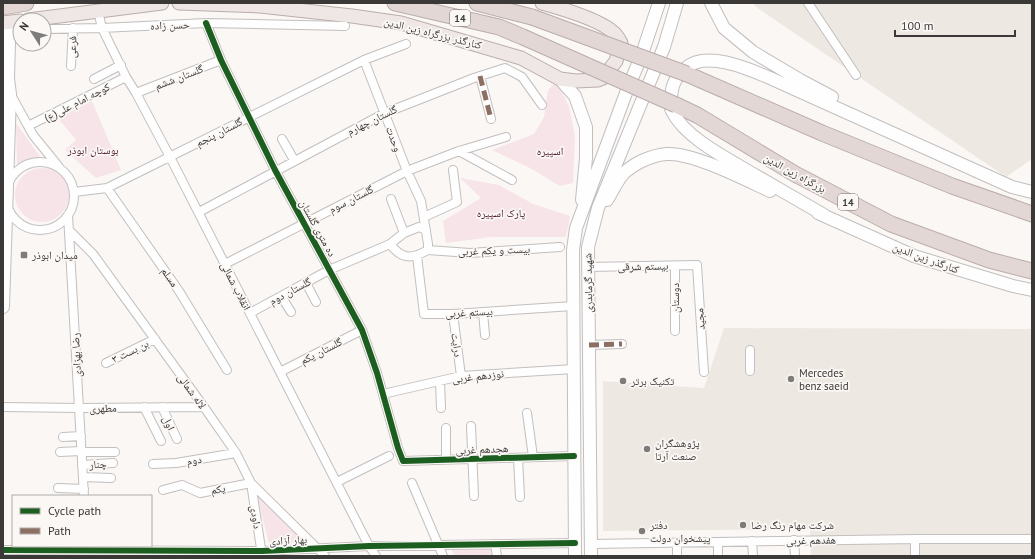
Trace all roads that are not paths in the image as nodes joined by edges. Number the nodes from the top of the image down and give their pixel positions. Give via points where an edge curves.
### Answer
1 (26, 3) edge
2 (162, 3) edge
3 (179, 3) edge
4 (395, 3) edge
5 (477, 3) edge
6 (542, 3) edge
7 (659, 3) edge
8 (677, 3) edge
9 (711, 3) edge
10 (808, 3) edge
11 (3, 7) edge
12 (98, 11) junction
13 (52, 17) edge
14 (206, 23) junction
15 (6, 25) edge
16 (345, 26) dead end
17 (73, 28) junction
18 (102, 28) junction
19 (52, 29) edge
20 (6, 42) edge
21 (406, 44) dead end
22 (221, 60) junction
23 (364, 60) junction
24 (71, 66) dead end
25 (120, 66) junction
26 (856, 74) dead end
27 (480, 76) junction
28 (126, 77) junction
29 (6, 79) edge
30 (94, 79) dead end
31 (560, 79) junction
32 (136, 93) junction
33 (10, 94) junction
34 (542, 104) dead end
35 (385, 113) junction
36 (248, 117) junction
37 (491, 119) dead end
38 (28, 126) junction
39 (6, 129) edge
40 (506, 137) dead end
41 (282, 139) dead end
42 (916, 142) junction
43 (458, 150) junction
44 (170, 157) junction
45 (294, 160) junction
46 (61, 169) junction
47 (275, 170) junction
48 (453, 170) dead end
49 (407, 171) junction
50 (512, 180) dead end
51 (107, 188) junction
52 (74, 192) junction
53 (1032, 192) edge
54 (6, 197) junction
55 (391, 199) dead end
56 (198, 212) junction
57 (1032, 214) edge
58 (68, 215) junction
59 (824, 215) junction
60 (424, 217) junction
61 (579, 220) junction
62 (303, 223) junction
63 (69, 230) junction
64 (426, 230) junction
65 (404, 233) junction
66 (390, 244) junction
67 (560, 247) dead end
68 (588, 248) junction
69 (428, 250) junction
70 (417, 256) junction
71 (225, 264) junction
72 (697, 265) joint
73 (675, 266) junction
74 (588, 267) junction
75 (329, 270) junction
76 (1032, 271) edge
77 (306, 283) junction
78 (1032, 290) edge
79 (282, 296) junction
80 (316, 302) dead end
81 (573, 306) junction
82 (3, 307) edge
83 (291, 312) dead end
84 (483, 312) junction
85 (250, 313) junction
86 (453, 314) junction
87 (362, 330) junction
88 (675, 331) dead end
89 (485, 335) dead end
90 (154, 339) junction
91 (622, 344) dead end
92 (589, 345) junction
93 (750, 350) dead end
94 (106, 363) dead end
95 (574, 369) junction
96 (227, 370) dead end
97 (750, 371) dead end
98 (280, 372) junction
99 (704, 372) dead end
100 (461, 376) junction
101 (440, 381) junction
102 (383, 394) junction
103 (3, 406) edge
104 (144, 407) junction
105 (162, 407) junction
106 (204, 407) junction
107 (79, 408) junction
108 (441, 408) dead end
109 (527, 412) dead end
110 (471, 426) dead end
111 (446, 428) dead end
112 (63, 436) dead end
113 (81, 436) junction
114 (177, 439) dead end
115 (160, 441) dead end
116 (398, 448) joint
117 (60, 452) dead end
118 (82, 452) junction
119 (115, 452) dead end
120 (236, 453) junction
121 (389, 456) dead end
122 (574, 456) junction
123 (533, 457) junction
124 (518, 458) junction
125 (472, 459) junction
126 (446, 460) junction
127 (113, 463) dead end
128 (153, 464) dead end
129 (82, 465) junction
130 (83, 478) junction
131 (111, 478) dead end
132 (337, 482) junction
133 (251, 483) junction
134 (412, 483) dead end
135 (58, 488) dead end
136 (163, 490) dead end
137 (84, 492) edge
138 (474, 496) dead end
139 (520, 497) dead end
140 (915, 538) junction
141 (1032, 539) edge
142 (794, 540) junction
143 (752, 541) junction
144 (677, 542) junction
145 (718, 542) junction
146 (574, 543) junction
147 (495, 544) junction
148 (591, 544) junction
149 (437, 545) junction
150 (369, 546) junction
151 (87, 548) edge
152 (318, 548) junction
153 (3, 550) edge
154 (262, 554) edge
155 (325, 556) edge
156 (376, 556) edge
157 (443, 556) edge
158 (497, 556) edge
159 (574, 556) edge
160 (591, 556) edge
161 (677, 556) edge
162 (718, 556) edge
163 (753, 556) edge
164 (795, 556) edge
165 (915, 556) edge

1 - 11 highway
2 - 12 main road
3 - 31 main road, کنارگذر بزرگراه زین الدین via 260,6 401,23 522,58
4 - 76 highway, بزرگراه زین الدین / 14, bridge via 499,27 523,36 696,115 795,174 891,224 989,260
5 - 57 highway, 14, bridge via 532,17 687,74 944,183
6 - 31 main road via 573,12 602,25 614,33 621,43 616,61 603,78 576,81
7 - 61 main road, شهید گرمابدری
8 - 68 main road, شهید گرمابدری via 664,47 598,208
9 - 42 main road via 724,28 753,52
10 - 26 street
12 - 13 main road
12 - 18 street, انقلاب شمالی
14 - 16 street, حسن زاده
14 - 18 street, حسن زاده
14 - 22 street, ده متری گلستان
15 - 20 main road
17 - 18 street, حسن زاده
17 - 19 street, حسن زاده
17 - 24 street, فرعی
18 - 25 street, انقلاب شمالی
20 - 29 main road
21 - 23 street, گلستان پنجم
22 - 32 street, گلستان ششم
22 - 36 street, ده متری گلستان
23 - 35 street, وحدت
23 - 36 street, گلستان پنجم
25 - 28 street, انقلاب شمالی
25 - 30 street
27 - 34 street, گلستان چهارم via 505,68 522,77
27 - 35 street, گلستان چهارم
27 - 37 street
28 - 32 street, انقلاب شمالی
28 - 38 street, کوچه امام علی(ع)
29 - 33 main road
31 - 61 main road via 574,96 586,127 586,158
32 - 44 street, انقلاب شمالی
33 - 38 street
33 - 39 main road
35 - 45 street, گلستان چهارم
35 - 49 street, وحدت
36 - 44 street, گلستان پنجم
36 - 47 street, ده متری گلستان
38 - 46 street
39 - 54 main road
40 - 43 street, گلستان سوم
41 - 45 street
42 - 53 main road via 1012,187
42 - 59 main road via 743,67 718,61 697,62 687,67 677,77 671,91 671,110 681,125 706,146
43 - 49 street, گلستان سوم
43 - 50 street
44 - 51 street, گلستان پنجم
44 - 56 street, انقلاب شمالی
45 - 47 street, گلستان چهارم
46 - 52 street via 70,179
46 - 54 street via 45,162 36,162 20,168 14,175
47 - 56 street, گلستان چهارم
47 - 62 street, ده متری گلستان
48 - 60 street via 457,202
49 - 60 street, وحدت via 421,201
49 - 62 street, گلستان سوم
51 - 52 street, گلستان پنجم
51 - 96 street, مسلم via 179,291
52 - 58 street via 74,200
54 - 58 street via 9,209 19,223 36,230 50,228 62,222
54 - 82 main road
55 - 65 street
56 - 71 street, انقلاب شمالی
58 - 63 street, رضا بهزادی
59 - 68 main road via 712,166 668,154 635,165 623,175 604,204
59 - 78 main road, کنارگذر زین الدین via 914,256
60 - 64 street, وحدت
61 - 81 main road, شهید گرمابدری via 572,250
62 - 71 street, گلستان سوم
62 - 75 street, ده متری گلستان
63 - 90 street, لاله شمالی via 93,254
63 - 107 street, رضا بهزادی
64 - 65 street via 419,227
64 - 69 street, وحدت
65 - 66 street
66 - 70 street via 404,256
66 - 75 street
67 - 69 street, بیست و یکم غربی via 470,253
68 - 74 main road, شهید گرمابدری
69 - 70 street
70 - 86 street, بیستم غربی via 424,314
71 - 85 street, انقلاب شمالی
72 - 73 street, بیستم شرقی
72 - 99 street, مجید
73 - 74 street, بیستم شرقی
73 - 88 street, دوستان
74 - 92 main road, شهید گرمابدری
75 - 77 street, گلستان دوم
75 - 87 street, ده متری گلستان
77 - 79 street, گلستان دوم
77 - 80 street
79 - 83 street
79 - 85 street, گلستان دوم
81 - 84 street, بیستم غربی
81 - 95 main road, شهید گرمابدری
84 - 86 street, بیستم غربی
84 - 89 street
85 - 98 street, انقلاب شمالی
86 - 100 street, درایت
87 - 98 street, گلستان یکم
87 - 102 street, ده متری گلستان
90 - 94 street, بن بست ۳
90 - 106 street, لاله شمالی
91 - 92 street
92 - 148 main road, شهید گرمابدری
93 - 97 street
95 - 100 street, نوزدهم غربی
95 - 122 main road, شهید گرمابدری
98 - 132 street, انقلاب شمالی
100 - 101 street, نوزدهم غربی
101 - 102 street, نوزدهم غربی
101 - 108 street
102 - 116 street, ده متری گلستان
103 - 107 street, مطهری
104 - 105 street, مطهری
104 - 107 street, مطهری
104 - 115 street
105 - 106 street, مطهری
105 - 114 street, اول
106 - 120 street, لاله شمالی
107 - 113 street, رضا بهزادی
109 - 123 street
110 - 125 street
111 - 126 street
112 - 113 street
113 - 118 street, رضا بهزادی
116 - 126 street, هجدهم غربی via 403,462
117 - 118 street
118 - 119 street
118 - 129 street, رضا بهزادی
120 - 128 street, دوم via 176,464
120 - 133 street, لاله شمالی
121 - 132 street
122 - 123 street, هجدهم غربی
122 - 146 main road, شهید گرمابدری
123 - 124 street, هجدهم غربی
124 - 125 street, هجدهم غربی
124 - 139 street
125 - 126 street, هجدهم غربی
125 - 138 street
127 - 129 street, چنار
129 - 130 street, رضا بهزادی
130 - 131 street
130 - 137 street, رضا بهزادی
132 - 150 street, انقلاب شمالی
133 - 136 street, یکم via 200,493 182,485
133 - 152 street, لاله شمالی
133 - 154 street, داودی
134 - 149 street
135 - 137 street
140 - 141 street, هفدهم غربی
140 - 142 street, هفدهم غربی
140 - 165 street
142 - 143 street, هفدهم غربی
142 - 164 street
143 - 145 street, هفدهم غربی
143 - 163 street
144 - 145 street, هفدهم غربی
144 - 148 street, هفدهم غربی
144 - 161 street
145 - 162 street
146 - 147 street, بهار آزادی
146 - 148 main road
146 - 159 main road, شهید گرمابدری
147 - 149 street, بهار آزادی
147 - 158 street
148 - 160 main road, شهید گرمابدری
149 - 150 street, بهار آزادی
149 - 157 street
150 - 152 street, بهار آزادی
150 - 156 street, انقلاب شمالی
151 - 153 street, بهار آزادی
151 - 154 street, بهار آزادی
152 - 154 street, بهار آزادی
152 - 155 street, لاله شمالی

